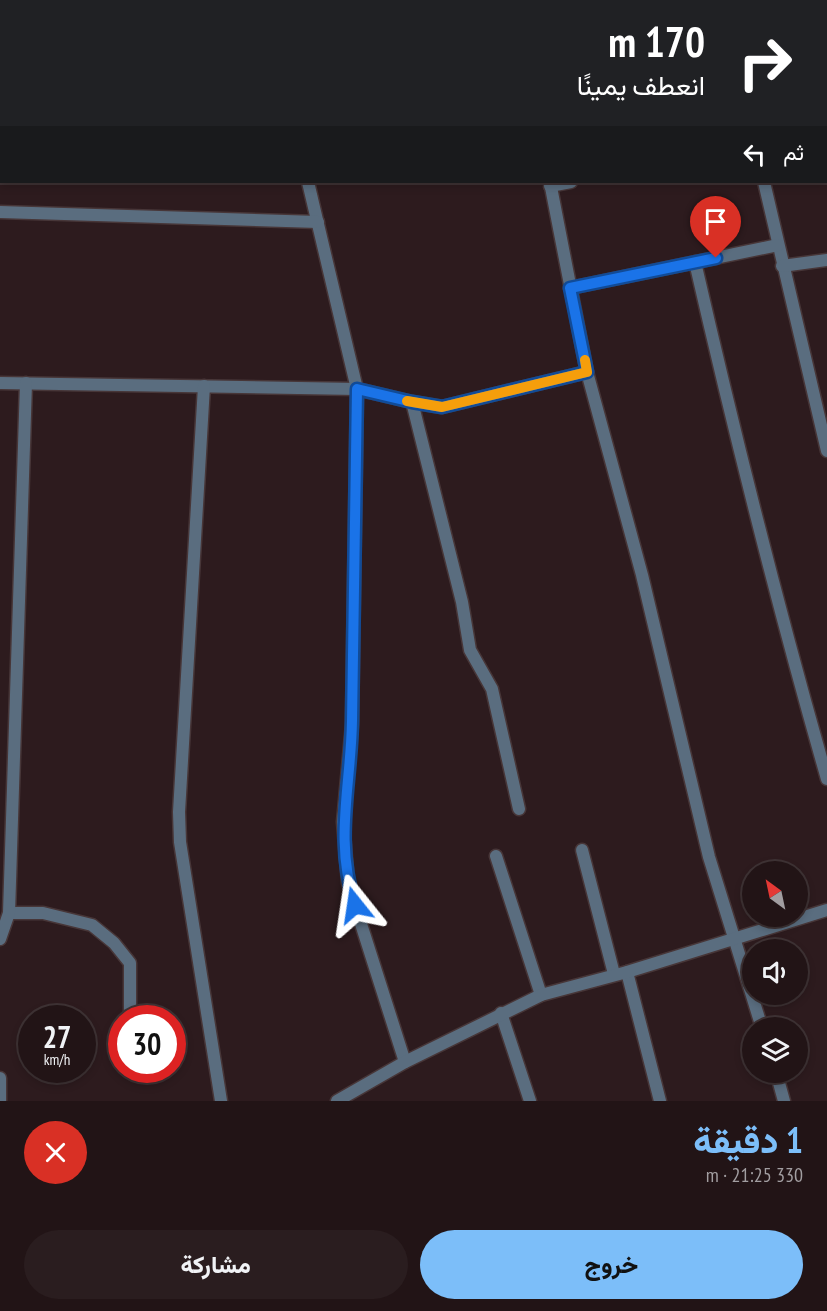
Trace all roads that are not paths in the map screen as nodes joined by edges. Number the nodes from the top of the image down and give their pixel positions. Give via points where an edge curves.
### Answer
1 (308, 183) edge
2 (764, 183) edge
3 (550, 184) edge
4 (0, 212) edge
5 (318, 222) junction
6 (778, 245) junction
7 (827, 260) edge
8 (695, 262) junction
9 (782, 266) junction
10 (570, 288) junction
11 (587, 372) junction
12 (0, 382) edge
13 (26, 383) junction
14 (204, 386) junction
15 (357, 389) junction
16 (412, 402) junction
17 (826, 442) edge
18 (827, 779) edge
19 (519, 809) dead end
20 (582, 850) dead end
21 (496, 856) dead end
22 (827, 910) edge
23 (9, 913) junction
24 (735, 938) junction
25 (0, 939) edge
26 (621, 973) junction
27 (541, 995) junction
28 (130, 1005) edge
29 (501, 1013) junction
30 (759, 1017) edge
31 (405, 1062) junction
32 (0, 1078) edge
33 (779, 1083) edge
34 (354, 1097) edge
35 (0, 1101) edge
36 (221, 1101) edge
37 (338, 1101) edge
38 (530, 1101) edge
39 (660, 1101) edge
40 (784, 1101) edge

1 - 5 street
2 - 6 street
3 - 10 street
4 - 5 street
5 - 15 street
6 - 8 street
6 - 9 street
7 - 9 street
8 - 10 street
8 - 18 street via 777,602
9 - 17 street
10 - 11 street
11 - 16 street via 442,407
11 - 24 street via 642,575 709,857
12 - 13 street
13 - 14 street
13 - 23 street
14 - 15 street
14 - 36 street via 179,812 180,842
15 - 16 street
15 - 31 street via 352,724 343,822 348,883
16 - 19 street via 462,602 470,650 492,689
20 - 26 street
21 - 27 street
22 - 24 street
23 - 25 street
23 - 28 street via 43,913 93,925 130,963
24 - 26 street
24 - 30 street
26 - 27 street
26 - 39 street
27 - 29 street
29 - 31 street
29 - 38 street
31 - 34 street
32 - 35 street
33 - 40 street
34 - 37 street

